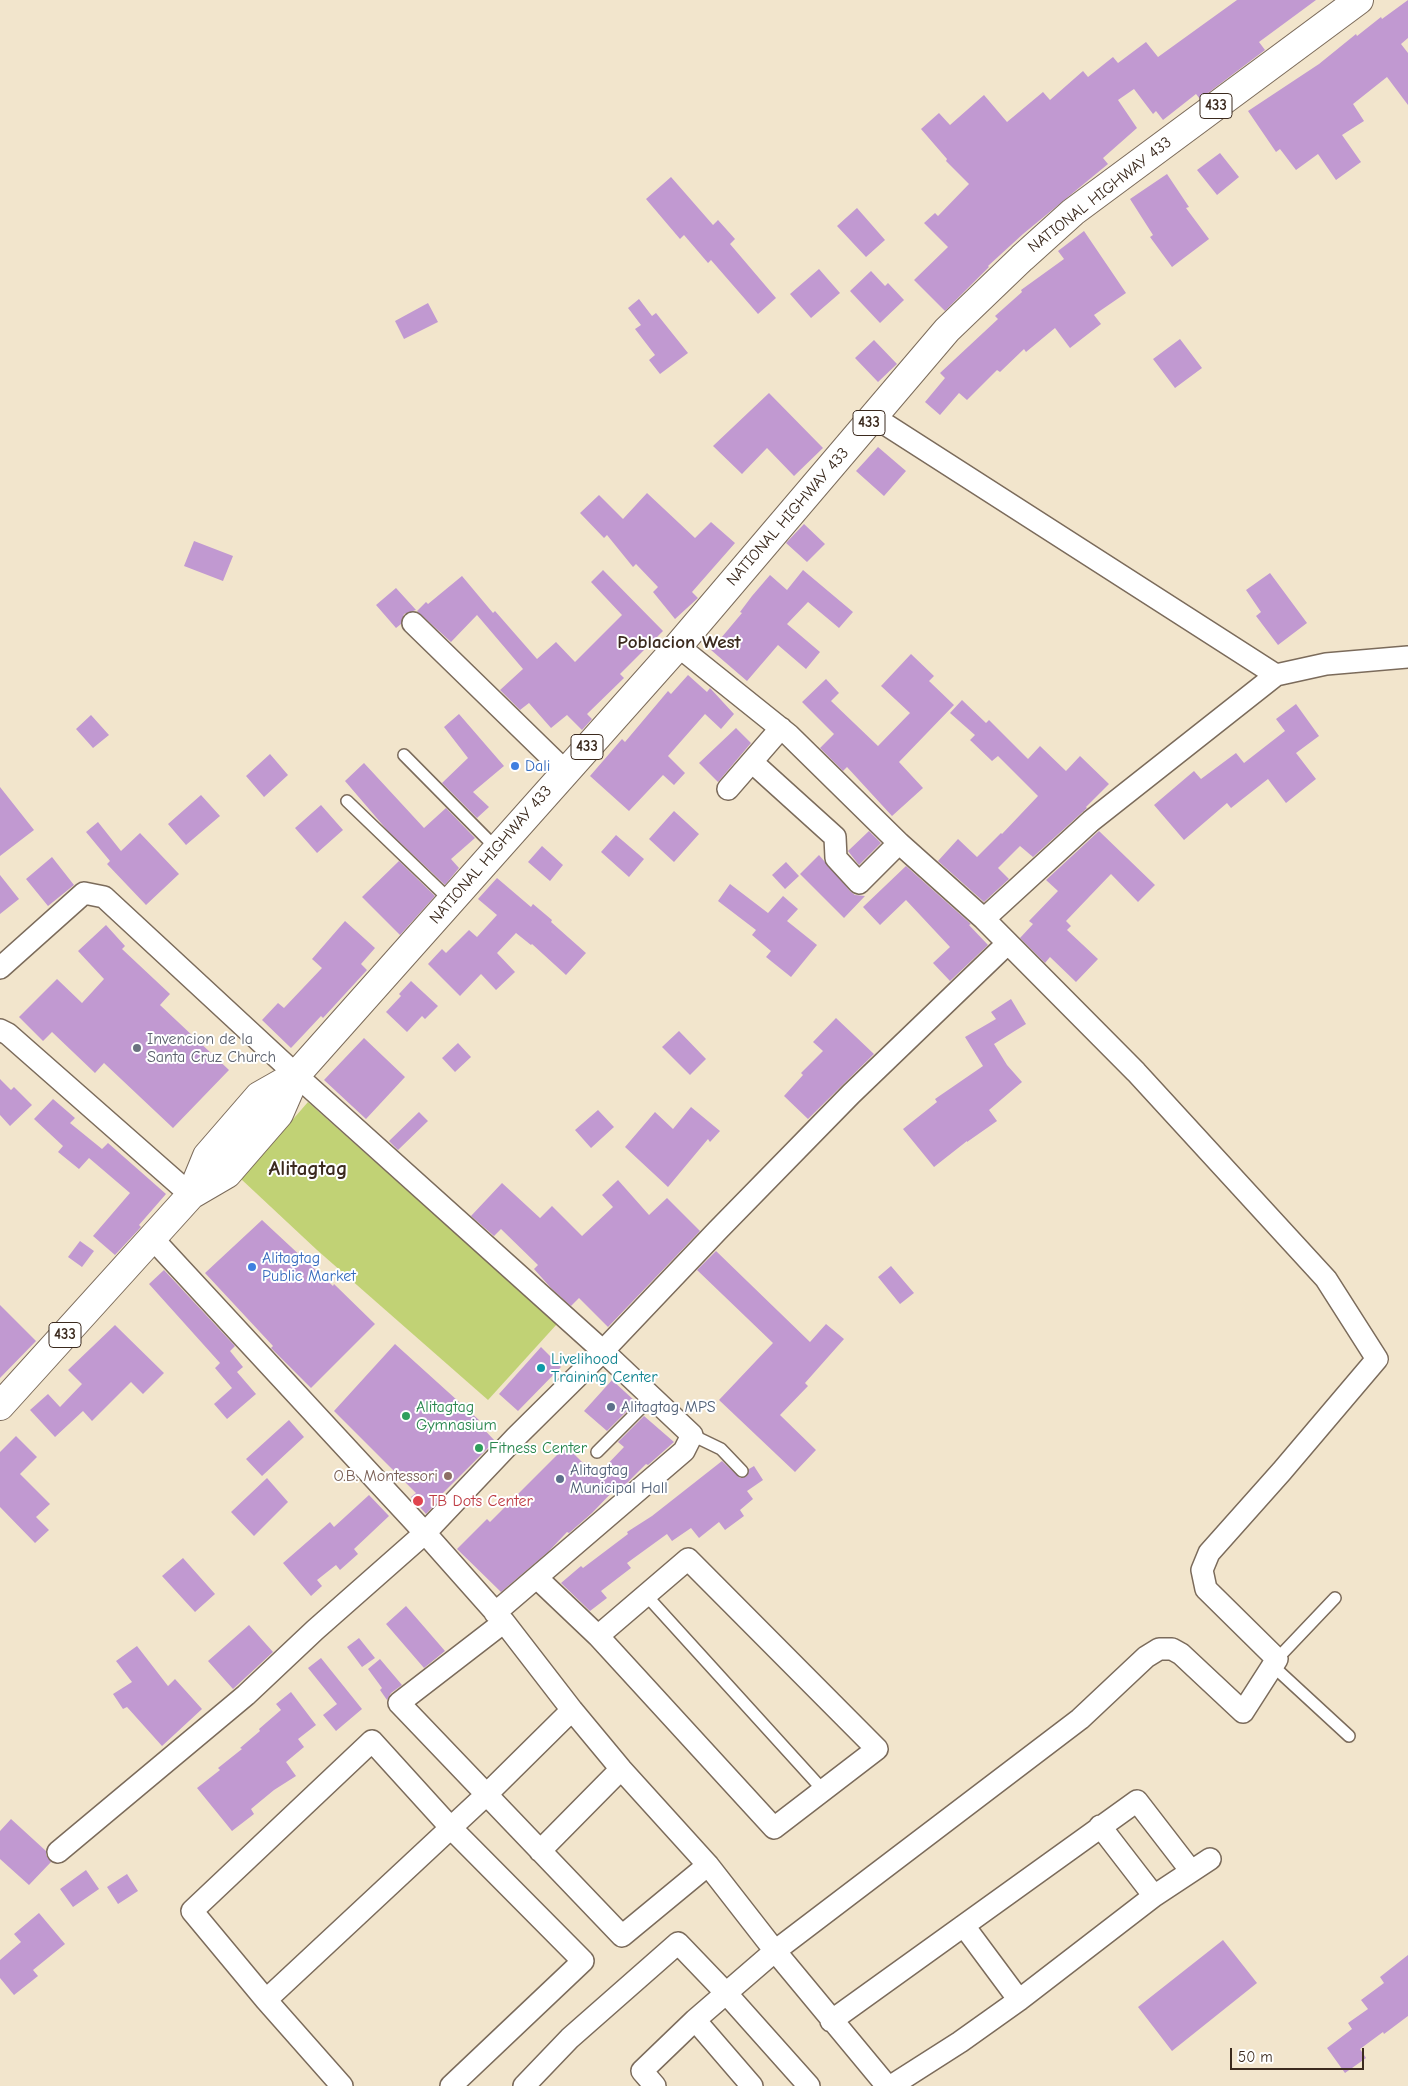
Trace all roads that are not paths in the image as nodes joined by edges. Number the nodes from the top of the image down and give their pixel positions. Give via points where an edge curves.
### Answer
1 (1359, 0) edge
2 (874, 417) junction
3 (413, 623) dead end
4 (678, 646) junction
5 (1408, 657) edge
6 (1276, 676) junction
7 (781, 728) junction
8 (404, 755) dead end
9 (752, 762) junction
10 (565, 771) junction
11 (728, 789) dead end
12 (347, 801) dead end
13 (899, 843) junction
14 (497, 849) junction
15 (451, 901) junction
16 (984, 919) junction
17 (1008, 943) junction
18 (0, 968) edge
19 (0, 1030) edge
20 (296, 1076) junction
21 (191, 1195) junction
22 (152, 1238) junction
23 (603, 1352) junction
24 (651, 1398) junction
25 (0, 1406) edge
26 (692, 1435) junction
27 (597, 1452) dead end
28 (742, 1470) dead end
29 (425, 1533) junction
30 (537, 1578) junction
31 (645, 1594) junction
32 (1335, 1598) dead end
33 (499, 1617) junction
34 (598, 1636) junction
35 (1275, 1663) junction
36 (572, 1710) junction
37 (1349, 1736) dead end
38 (621, 1769) junction
39 (823, 1790) junction
40 (486, 1795) junction
41 (1100, 1826) junction
42 (451, 1828) junction
43 (540, 1851) junction
44 (58, 1852) dead end
45 (1210, 1859) dead end
46 (708, 1865) junction
47 (1192, 1872) junction
48 (1154, 1896) junction
49 (964, 1926) junction
50 (775, 1951) junction
51 (726, 1993) junction
52 (266, 2000) junction
53 (1019, 2000) junction
54 (694, 2020) junction
55 (831, 2021) junction
56 (342, 2086) edge
57 (451, 2086) edge
58 (524, 2086) edge
59 (655, 2086) edge
60 (752, 2086) edge
61 (809, 2086) edge
62 (886, 2086) edge
63 (891, 2086) edge

1 - 2 main road, NATIONAL HIGHWAY 433 / 433 via 1073,212 947,330
2 - 4 main road, NATIONAL HIGHWAY 433 / 433
2 - 6 street
3 - 10 street
4 - 7 street
4 - 10 main road, NATIONAL HIGHWAY 433 / 433
5 - 6 street via 1326,664
6 - 16 street via 1091,821
7 - 9 street
7 - 13 street
8 - 14 lane
9 - 11 street
9 - 13 street via 835,838 836,858 859,883
10 - 14 main road, NATIONAL HIGHWAY 433 / 433
12 - 15 lane
13 - 16 street
14 - 15 main road, NATIONAL HIGHWAY 433 / 433
15 - 20 main road, NATIONAL HIGHWAY 433 / 433
16 - 17 street
17 - 23 street via 845,1101
17 - 35 street via 1136,1072 1326,1279 1377,1359 1209,1553 1202,1570 1206,1589
18 - 20 street via 84,893 104,897
19 - 21 street
20 - 21 main road, NATIONAL HIGHWAY 433 / 433 via 259,1096 207,1156
20 - 23 street
21 - 22 main road, NATIONAL HIGHWAY 433 / 433
22 - 25 main road, NATIONAL HIGHWAY 433 / 433
22 - 29 street
23 - 24 street
23 - 29 street
24 - 26 street
24 - 27 lane
26 - 28 lane via 721,1449
26 - 30 street via 684,1451
29 - 33 street
29 - 44 street via 246,1695
30 - 33 street
30 - 34 street
31 - 34 street
31 - 39 lane
31 - 39 street via 688,1559 877,1749
32 - 35 lane
33 - 36 street
33 - 40 street via 399,1703
34 - 39 street via 774,1828
35 - 37 lane
35 - 50 street via 1243,1712 1181,1654 1159,1649 1146,1657 1080,1719
36 - 38 street
36 - 40 street
38 - 43 street
38 - 46 street
40 - 42 street
40 - 43 street
41 - 47 street via 1138,1800
41 - 48 street
41 - 49 street
42 - 52 street
42 - 52 street via 372,1741 192,1911
42 - 57 street via 583,1961
43 - 46 street via 622,1936
45 - 47 street
46 - 50 street
47 - 48 street
48 - 53 street
49 - 53 street
49 - 55 street
50 - 51 street
50 - 55 street
51 - 54 street
51 - 58 street via 678,1943 570,2038
51 - 61 street
52 - 56 street
53 - 63 street
54 - 59 street via 642,2071
54 - 60 street
55 - 62 street

